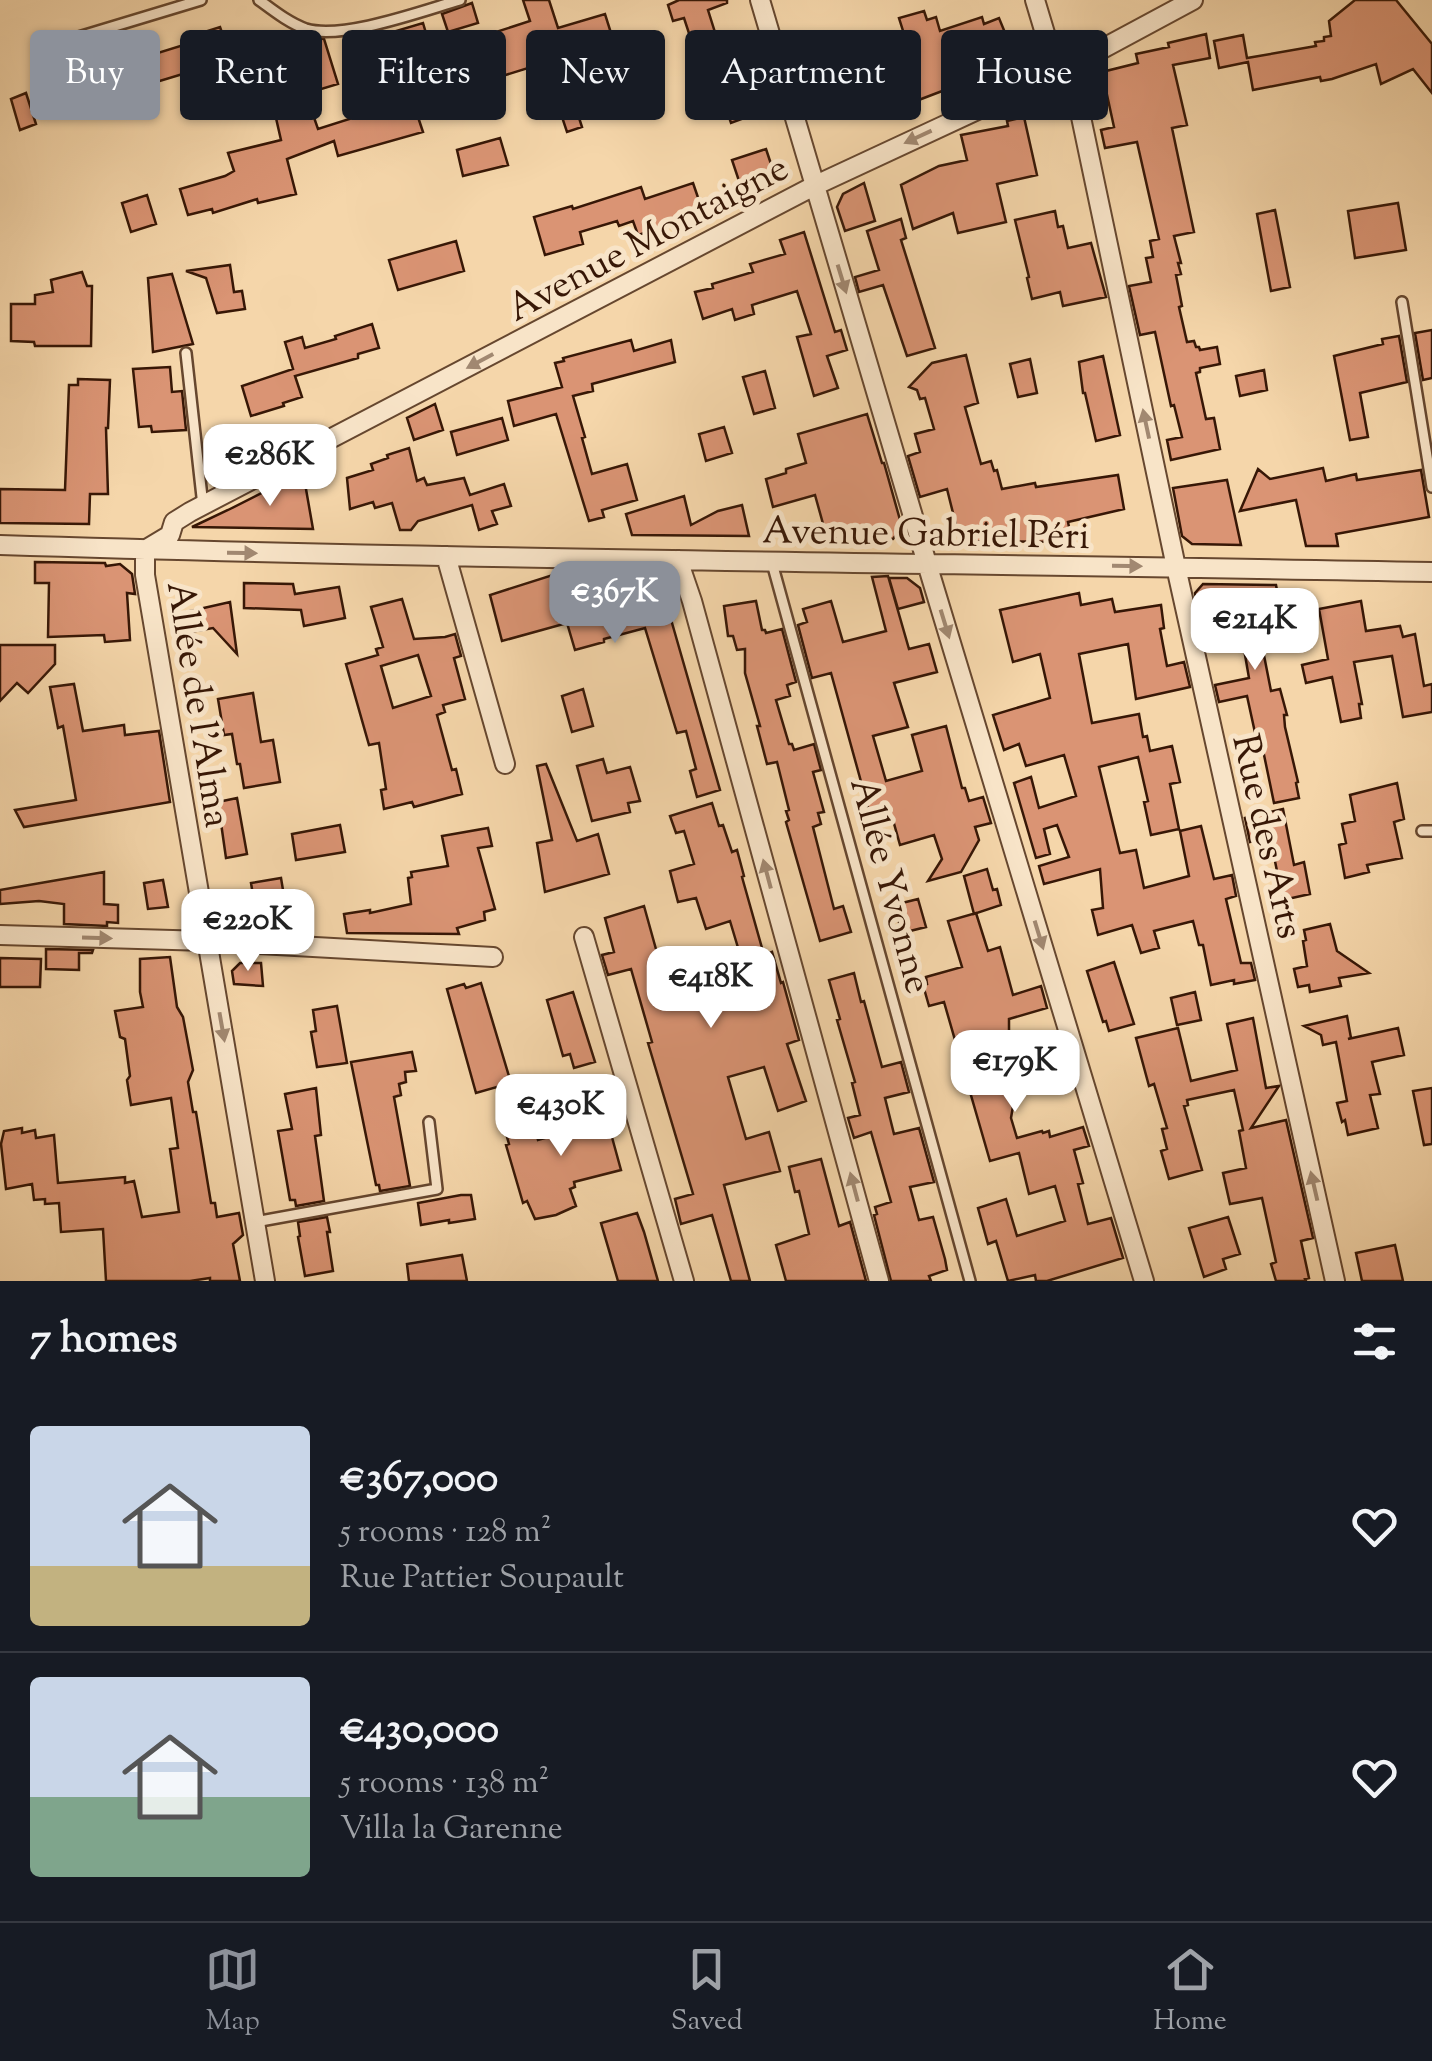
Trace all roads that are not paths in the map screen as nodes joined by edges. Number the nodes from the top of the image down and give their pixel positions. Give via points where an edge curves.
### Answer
1 (201, 0) edge
2 (259, 0) edge
3 (460, 0) edge
4 (760, 0) edge
5 (1035, 0) edge
6 (1193, 0) edge
7 (102, 30) edge
8 (1044, 30) edge
9 (1108, 46) edge
10 (956, 120) edge
11 (1082, 120) edge
12 (814, 186) junction
13 (1402, 302) dead end
14 (186, 353) dead end
15 (1432, 487) edge
16 (203, 506) junction
17 (0, 545) edge
18 (145, 551) junction
19 (446, 556) junction
20 (678, 560) junction
21 (772, 563) junction
22 (927, 564) junction
23 (1176, 567) junction
24 (1432, 572) edge
25 (505, 764) dead end
26 (0, 935) edge
27 (584, 937) dead end
28 (207, 942) junction
29 (493, 957) dead end
30 (429, 1122) dead end
31 (255, 1222) junction
32 (265, 1281) edge
33 (684, 1281) edge
34 (880, 1281) edge
35 (970, 1281) edge
36 (1144, 1281) edge
37 (1335, 1281) edge

1 - 7 lane
2 - 3 lane via 309,30 351,30
4 - 12 street
5 - 8 street, Rue des Arts
6 - 9 street, Avenue Montaigne
10 -> 12 street, Avenue Montaigne
23 -> 11 street, Rue des Arts
12 -> 16 street, Avenue Montaigne
12 -> 22 street
13 - 15 lane
14 - 16 lane
16 - 18 street, Avenue Montaigne via 174,522 170,535
17 - 18 street, Avenue Gabriel Péri
18 -> 19 street, Avenue Gabriel Péri
18 - 28 street, Allée de l'Alma
19 - 20 street, Avenue Gabriel Péri
19 - 25 street
20 - 21 street, Avenue Gabriel Péri
34 -> 20 street
21 - 22 street, Avenue Gabriel Péri
21 - 35 lane, Allée Yvonne
22 -> 23 street, Avenue Gabriel Péri
22 -> 36 street
23 - 24 street, Avenue Gabriel Péri
37 -> 23 street, Rue des Arts
26 -> 28 street
27 - 33 street
28 - 29 street
28 -> 31 street, Allée de l'Alma
30 - 31 lane via 437,1189
31 - 32 street, Allée de l'Alma

